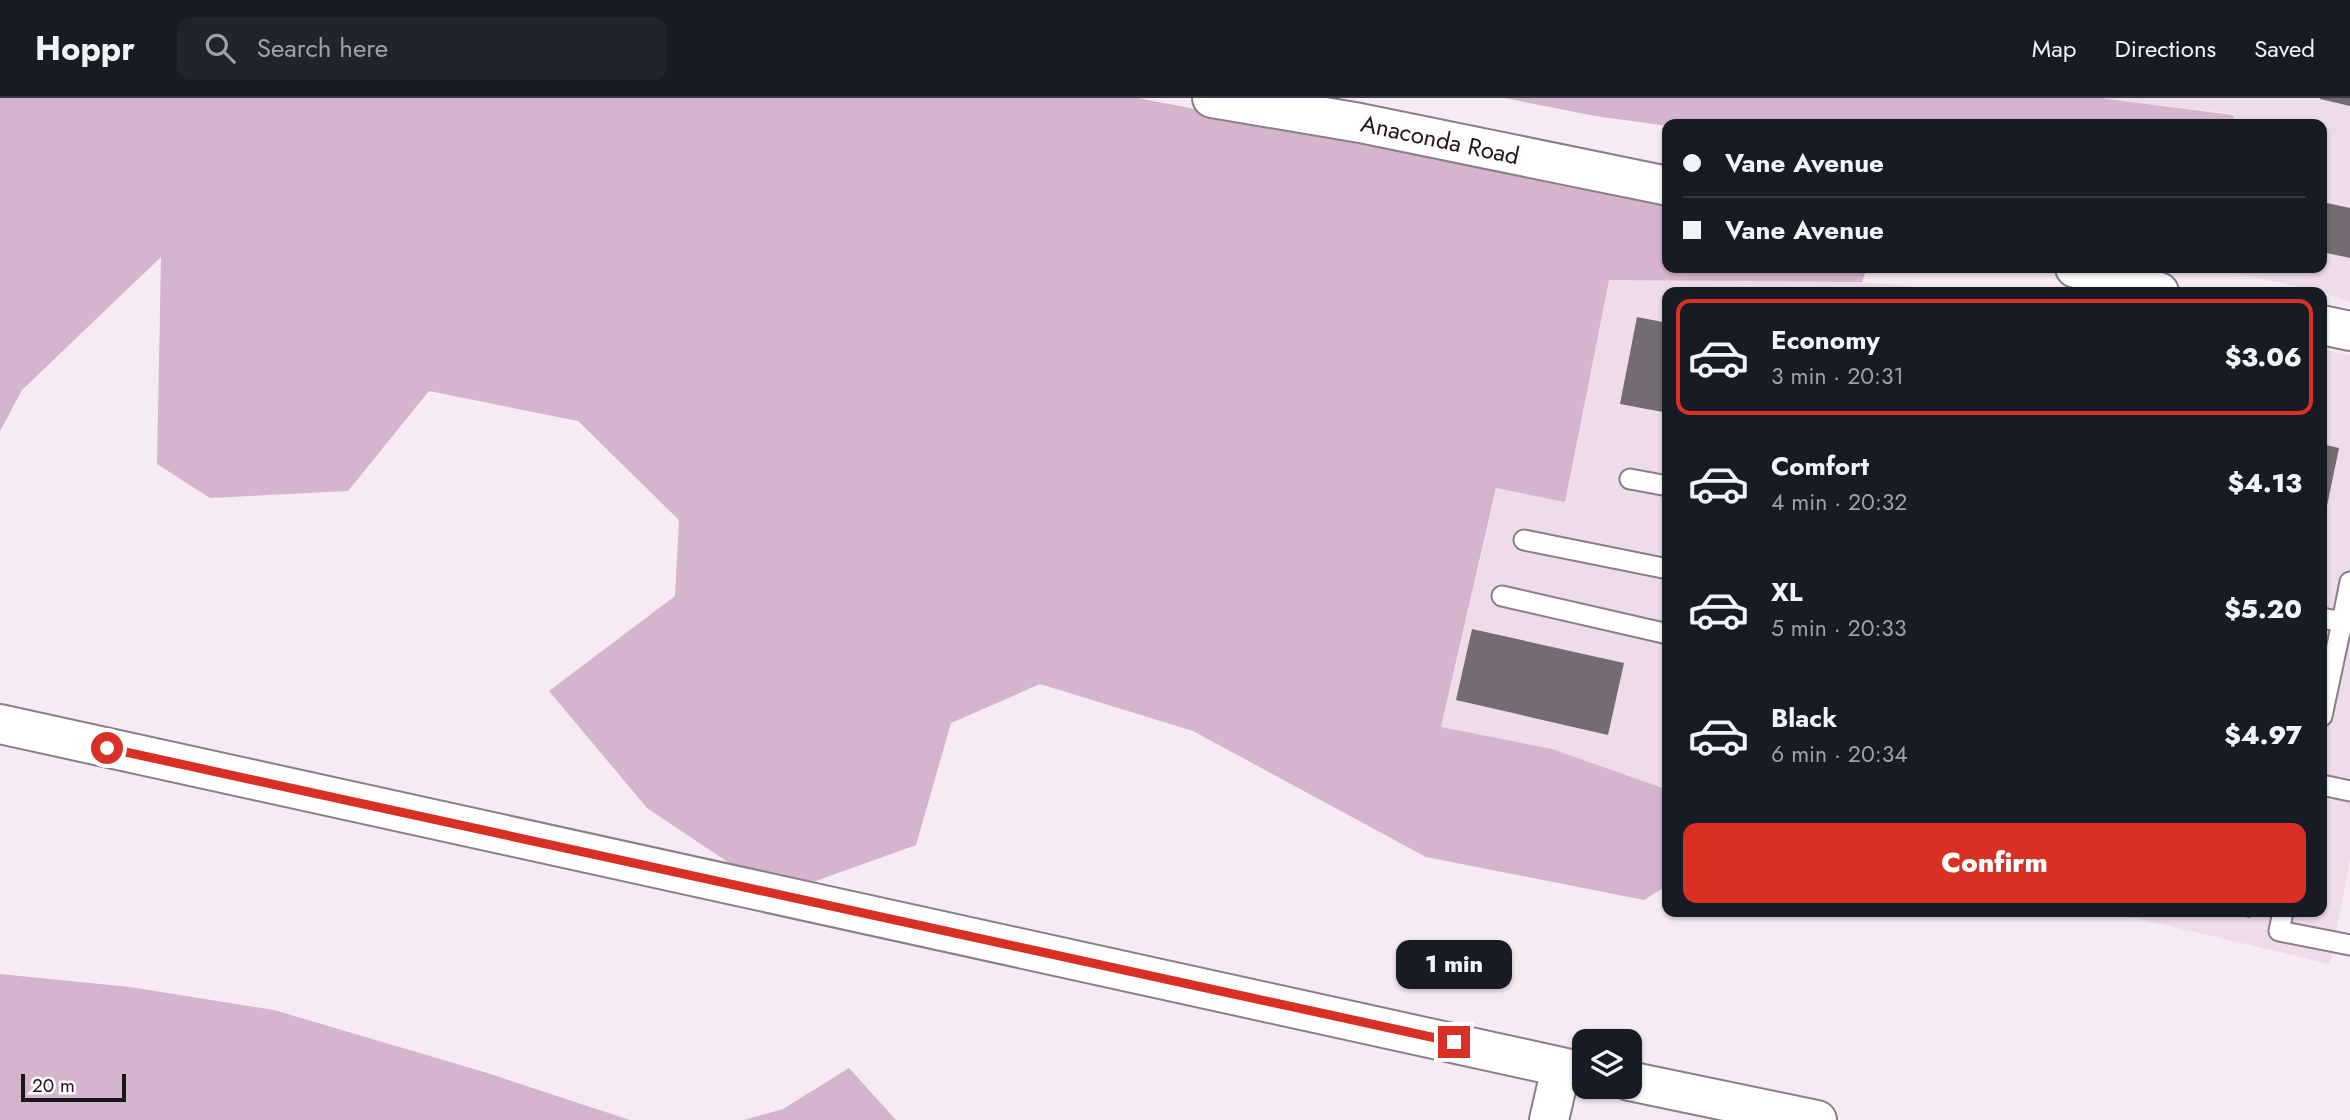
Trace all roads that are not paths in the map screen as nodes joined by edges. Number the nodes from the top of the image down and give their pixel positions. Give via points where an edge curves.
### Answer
1 (1212, 98) edge
2 (1662, 185) edge
3 (2098, 273) edge
4 (2145, 287) edge
5 (2327, 326) edge
6 (2350, 331) edge
7 (1630, 479) dead end
8 (1662, 485) edge
9 (1524, 540) dead end
10 (1662, 568) edge
11 (2350, 582) edge
12 (1502, 596) dead end
13 (2338, 621) edge
14 (1662, 634) edge
15 (2327, 683) edge
16 (0, 724) edge
17 (2327, 786) edge
18 (2350, 791) edge
19 (2282, 917) edge
20 (2350, 945) edge
21 (1572, 1070) edge
22 (1642, 1084) edge
23 (1549, 1120) edge
24 (1817, 1120) edge

1 - 2 street, Anaconda Road
3 - 4 street
5 - 6 street
7 - 8 lane
9 - 10 lane
11 - 13 lane
12 - 14 lane
13 - 15 lane
16 - 21 street
17 - 18 lane
19 - 20 lane via 2279,930
21 - 23 street
22 - 24 street

